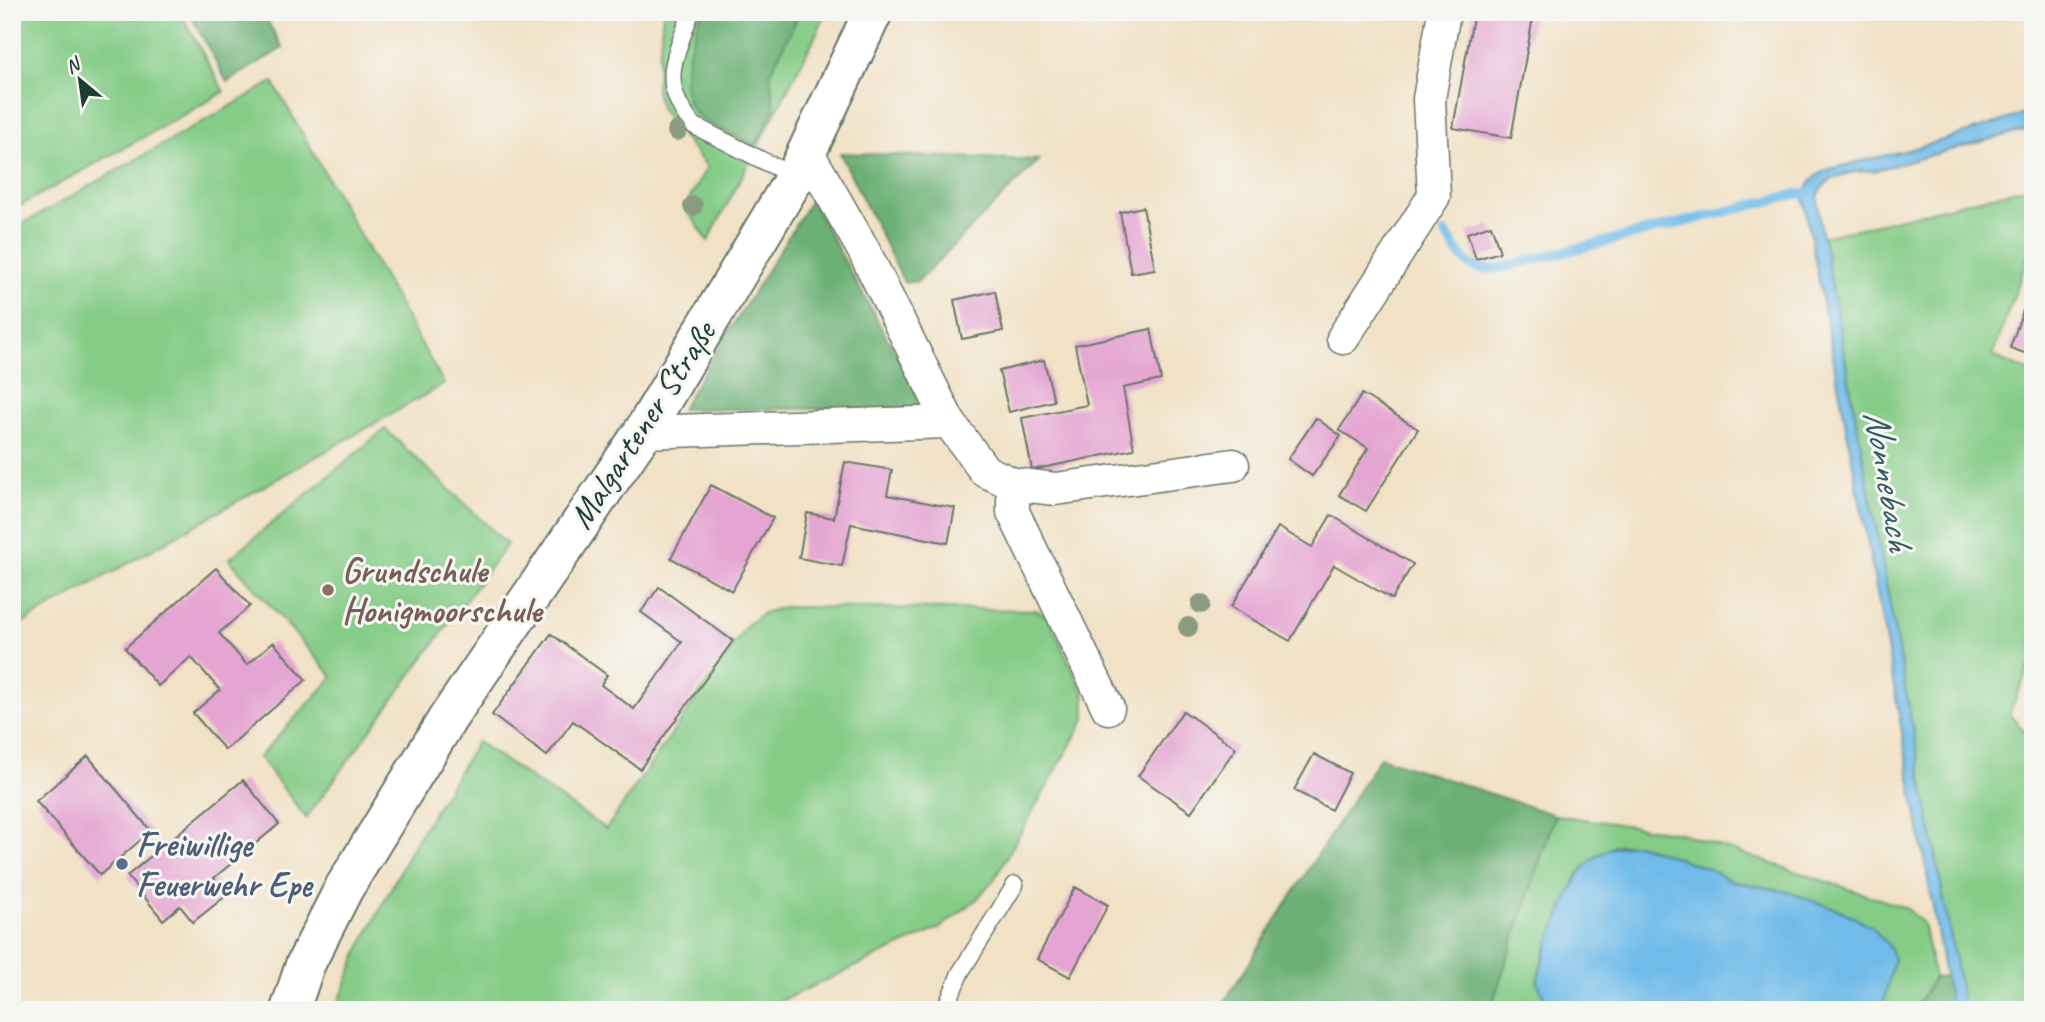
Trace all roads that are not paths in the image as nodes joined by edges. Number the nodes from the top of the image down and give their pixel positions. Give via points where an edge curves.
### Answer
1 (691, 12) edge
2 (873, 12) edge
3 (1444, 12) edge
4 (801, 165) junction
5 (1343, 338) dead end
6 (949, 422) junction
7 (643, 432) junction
8 (1233, 465) dead end
9 (1013, 484) junction
10 (1108, 708) dead end
11 (1015, 886) dead end
12 (290, 1010) edge
13 (945, 1010) edge

1 - 4 lane via 673,62 672,91 682,112 693,125
2 - 4 street, Malgartener Straße
3 - 5 street via 1429,99 1434,196
4 - 6 street via 863,249
4 - 7 street, Malgartener Straße
6 - 7 street
6 - 9 street via 985,471
7 - 12 street, Malgartener Straße via 427,752 344,888 305,965
8 - 9 street via 1055,489
9 - 10 street via 1013,512
11 - 13 lane via 960,973

